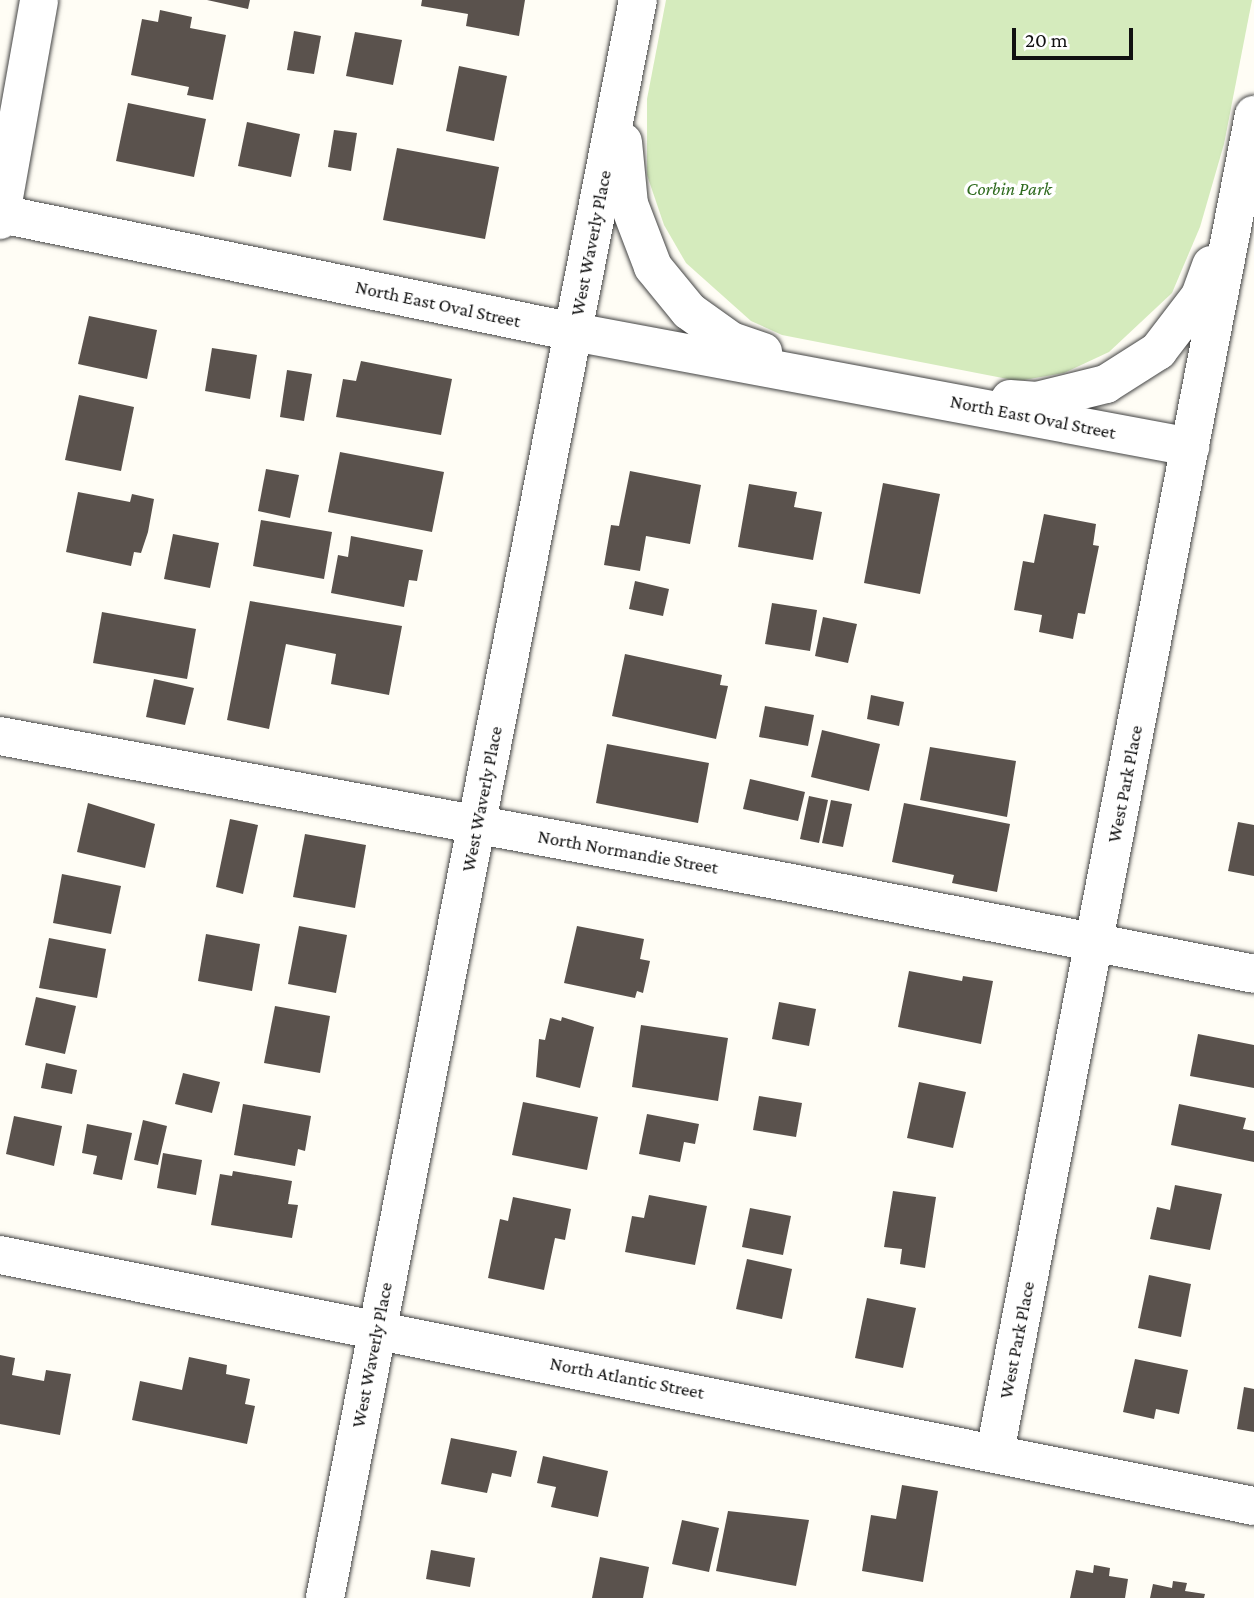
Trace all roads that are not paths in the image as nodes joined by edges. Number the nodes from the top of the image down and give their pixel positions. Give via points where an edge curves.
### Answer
1 (39, 0) edge
2 (638, 0) edge
3 (620, 95) junction
4 (1254, 115) edge
5 (1250, 158) edge
6 (1, 217) edge
7 (574, 332) junction
8 (875, 388) junction
9 (1190, 447) junction
10 (0, 736) edge
11 (477, 825) junction
12 (1095, 942) junction
13 (1254, 974) edge
14 (0, 1255) edge
15 (377, 1330) junction
16 (995, 1452) junction
17 (1254, 1506) edge
18 (325, 1598) edge

1 - 6 street
2 - 3 street, West Waverly Place
3 - 7 street, West Waverly Place
3 - 8 street, North East Oval Street via 629,204 638,235 653,267 689,310 731,341
4 - 5 street, West Park Place
5 - 8 street, North East Oval Street via 1200,296 1158,351 1106,384 1037,401
5 - 9 street, West Park Place
6 - 7 street, North East Oval Street
7 - 8 street, North East Oval Street
7 - 11 street, West Waverly Place
8 - 9 street, North East Oval Street
9 - 12 street, West Park Place
10 - 11 street, North Normandie Street
11 - 12 street, North Normandie Street
11 - 15 street, West Waverly Place
12 - 13 street, North Normandie Street
12 - 16 street, West Park Place
14 - 15 street, North Atlantic Street
15 - 16 street, North Atlantic Street
15 - 18 street, West Waverly Place
16 - 17 street, North Atlantic Street

